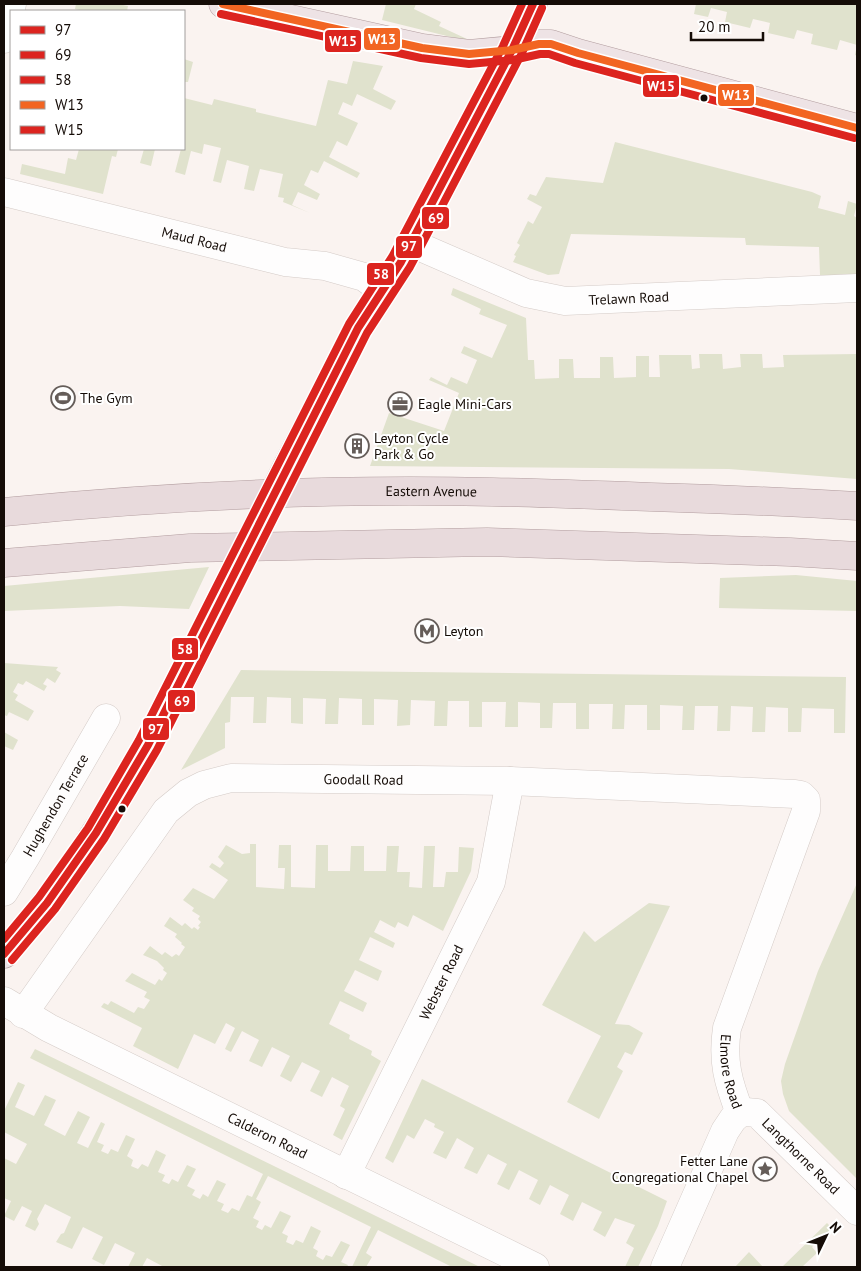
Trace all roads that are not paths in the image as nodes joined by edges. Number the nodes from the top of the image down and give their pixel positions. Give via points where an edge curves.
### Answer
1 (223, 4) edge
2 (533, 4) edge
3 (10, 13) edge
4 (4, 39) edge
5 (512, 50) junction
6 (857, 128) edge
7 (4, 192) edge
8 (411, 242) junction
9 (857, 288) edge
10 (383, 291) junction
11 (857, 506) edge
12 (4, 512) edge
13 (857, 556) edge
14 (4, 564) edge
15 (106, 718) dead end
16 (510, 781) junction
17 (806, 811) joint
18 (4, 892) edge
19 (4, 954) edge
20 (13, 1008) edge
21 (740, 1114) junction
22 (346, 1175) junction
23 (857, 1211) edge
24 (534, 1267) edge
25 (665, 1267) edge

1 - 5 main road via 422,48 468,54
2 - 5 main road
3 - 4 street
5 - 6 main road via 551,44
5 - 8 main road
7 - 10 street, Maud Road via 285,262 325,266 364,277
8 - 9 street, Trelawn Road via 526,293 565,301
8 - 10 main road
10 - 19 main road, bridge via 358,328 148,745 96,833 48,903
11 - 12 highway, Eastern Avenue via 492,492 353,492 212,496
13 - 14 highway via 487,542 190,548
15 - 18 street, Hughendon Terrace
16 - 17 street, Goodall Road via 795,794 806,800
16 - 20 street, Goodall Road via 230,778 204,785 166,810
16 - 22 street, Webster Road via 491,882
17 - 21 street, Elmore Road via 727,1028 724,1048 726,1069
20 - 22 street, Calderon Road
21 - 23 street, Langthorne Road via 756,1113
21 - 25 street, Elmore Road via 733,1119 720,1142
22 - 24 street, Calderon Road

